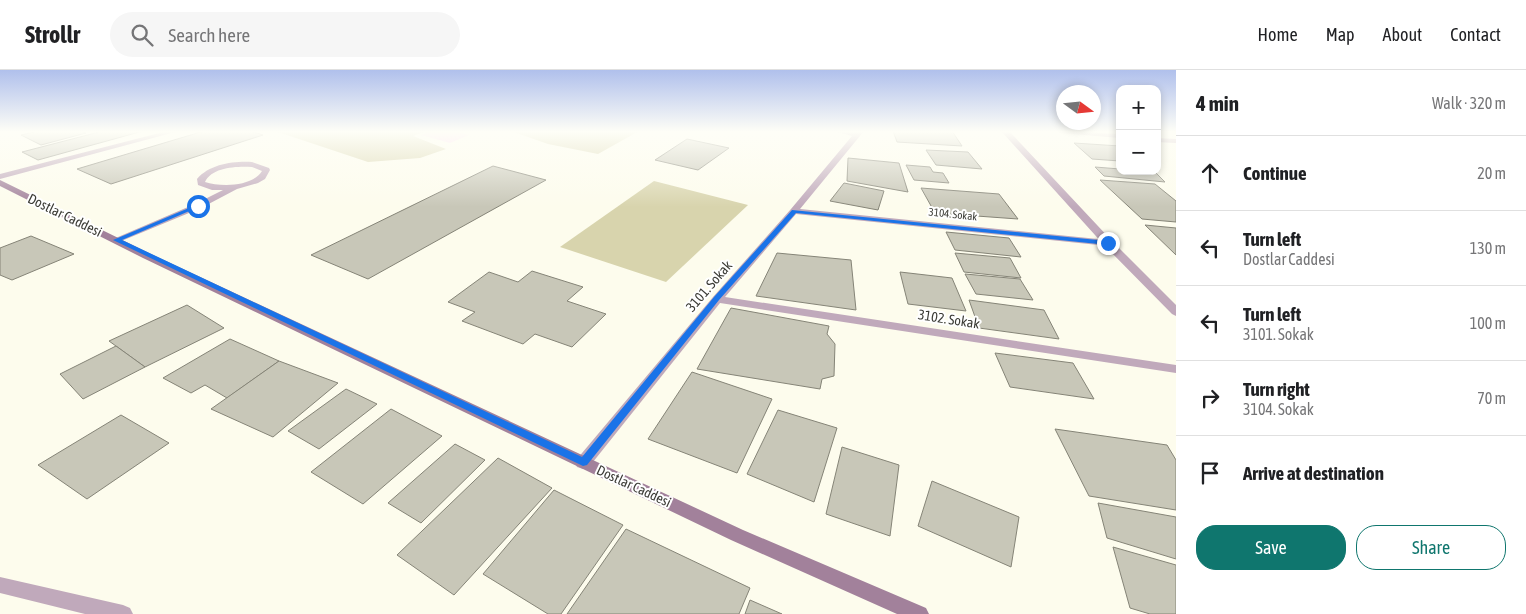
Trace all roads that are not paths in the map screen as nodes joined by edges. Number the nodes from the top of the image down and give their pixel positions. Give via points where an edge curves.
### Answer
1 (76, 156) edge
2 (839, 156) edge
3 (1028, 156) edge
4 (0, 176) edge
5 (0, 183) edge
6 (234, 187) junction
7 (794, 211) junction
8 (116, 240) junction
9 (1108, 243) junction
10 (717, 299) junction
11 (1176, 312) edge
12 (1176, 369) edge
13 (583, 463) junction
14 (0, 585) edge
15 (123, 614) edge
16 (919, 614) edge

1 - 4 street
2 - 7 street, 3101. Sokak
3 - 9 street
5 - 8 main road, Dostlar Caddesi
6 - 6 street via 255,181 266,170 257,165 234,165 211,171 201,179 205,186
6 - 8 street via 198,206
7 - 9 street, 3104. Sokak
7 - 10 street, 3101. Sokak
8 - 13 main road, Dostlar Caddesi
9 - 11 street
10 - 12 street, 3102. Sokak
10 - 13 street, 3101. Sokak
13 - 16 main road, Dostlar Caddesi via 736,535
14 - 15 street

